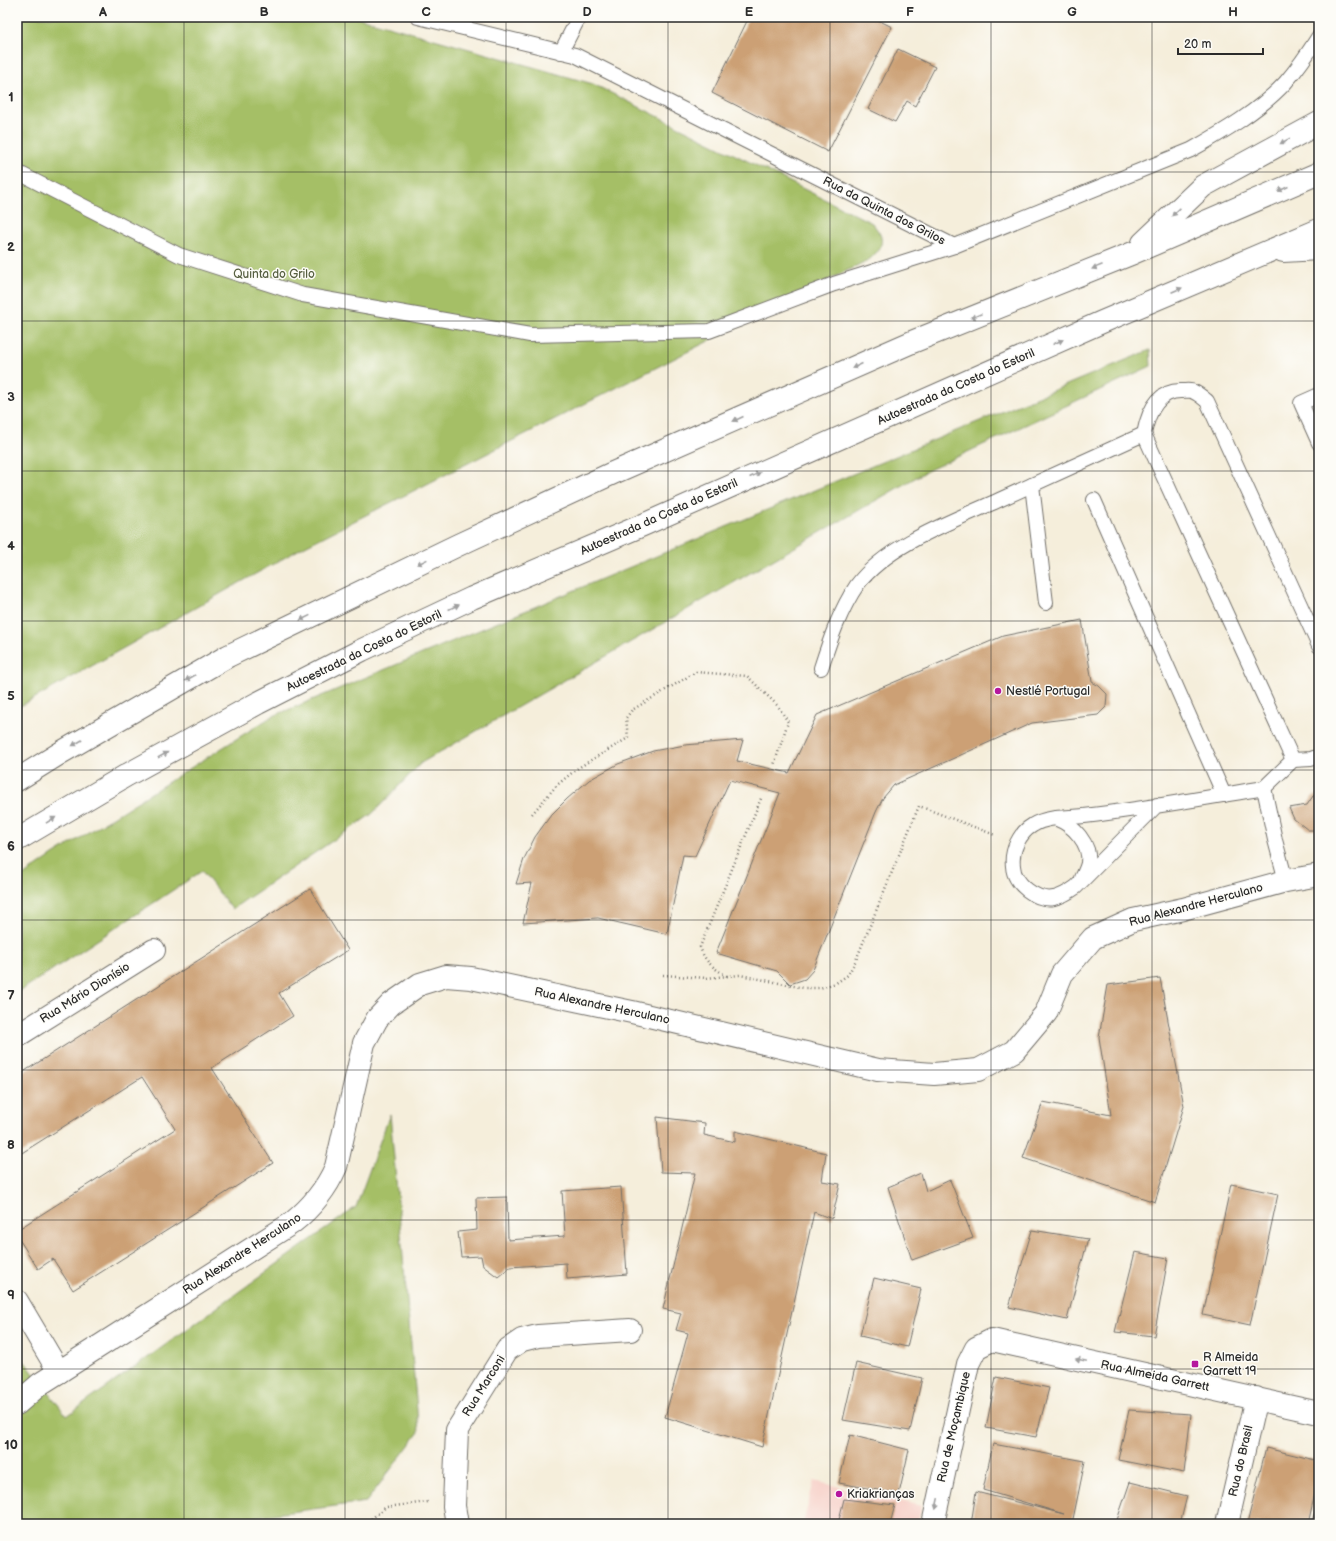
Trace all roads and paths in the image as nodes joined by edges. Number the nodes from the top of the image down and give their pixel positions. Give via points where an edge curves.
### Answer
1 (418, 17) edge
2 (579, 17) edge
3 (1319, 36) edge
4 (561, 52) junction
5 (1319, 123) edge
6 (17, 172) edge
7 (1319, 173) edge
8 (1319, 230) edge
9 (954, 246) junction
10 (1319, 249) edge
11 (1133, 252) junction
12 (1267, 252) junction
13 (1319, 395) edge
14 (1144, 434) junction
15 (1319, 443) edge
16 (1032, 485) junction
17 (1094, 500) dead end
18 (1046, 603) dead end
19 (1319, 646) edge
20 (820, 668) dead end
21 (1319, 756) edge
22 (1292, 760) junction
23 (774, 765) dead end
24 (17, 780) edge
25 (1264, 788) junction
26 (1224, 795) junction
27 (762, 796) dead end
28 (1157, 805) junction
29 (532, 814) dead end
30 (1057, 819) junction
31 (995, 835) dead end
32 (17, 840) edge
33 (1319, 875) edge
34 (1286, 881) junction
35 (1081, 882) junction
36 (154, 950) dead end
37 (663, 975) dead end
38 (727, 976) junction
39 (17, 1036) edge
40 (17, 1300) edge
41 (630, 1330) dead end
42 (992, 1340) joint
43 (59, 1372) junction
44 (1256, 1398) junction
45 (17, 1404) edge
46 (1319, 1413) edge
47 (454, 1498) junction
48 (364, 1524) edge
49 (457, 1524) edge
50 (933, 1524) edge
51 (1227, 1524) edge

1 - 4 lane, Rua da Quinta dos Grilos
2 - 4 lane
3 - 9 lane, Rua da Quinta dos Grilos via 1302,63 1284,84 1218,135 1191,150
4 - 9 lane, Rua da Quinta dos Grilos via 582,59
5 -> 11 main road via 1203,186
6 - 9 lane via 179,255 303,295 530,335 709,331 834,284
7 -> 11 main road
8 - 12 main road, Autoestrada da Costa do Estoril
10 - 12 main road
11 -> 24 main road via 912,342 613,473 450,549 228,656
32 -> 12 main road, Autoestrada da Costa do Estoril via 126,775 362,650 458,605
13 - 15 lane via 1301,403
14 - 16 lane
14 - 19 lane via 1152,406 1174,390 1194,391 1207,401
14 - 22 lane
16 - 18 lane
16 - 20 lane via 916,539 870,570 844,609
17 - 26 lane
21 - 22 lane
22 - 25 lane
23 - 29 path via 788,722 778,706 747,676 696,672 632,710 626,718 628,738 573,772 557,785
25 - 26 lane
25 - 34 lane via 1274,840
26 - 28 lane
27 - 38 path via 700,948 709,965
28 - 30 lane
28 - 35 lane
30 - 35 lane via 1068,823 1086,847 1088,863
30 - 35 lane via 1033,825 1022,836 1014,847 1014,875 1020,884 1031,892 1053,898 1065,895
31 - 38 path via 919,806 848,975 836,983 820,988 804,988 740,975
33 - 34 main road, Rua Alexandre Herculano
34 - 43 main road, Rua Alexandre Herculano via 1133,920 1093,938 1062,974 1046,1013 1014,1051 978,1070 934,1074 878,1070 632,1012 471,978 446,976 420,984 391,1004 377,1019 364,1043 336,1167 327,1185 308,1210 292,1223
36 - 39 main road, Rua Mário Dionísio
37 - 38 path via 706,978
40 - 43 main road
41 - 47 main road, Rua Marconi via 538,1336 522,1340 507,1350 457,1430
44 -> 42 main road, Rua Almeida Garrett
42 -> 50 main road, Rua de Moçambique via 976,1348 968,1364
43 - 45 main road, Rua Alexandre Herculano
44 - 46 main road, Rua Almeida Garrett
44 - 51 main road, Rua do Brasil
47 - 48 path via 386,1507
47 - 49 main road, Rua Marconi

